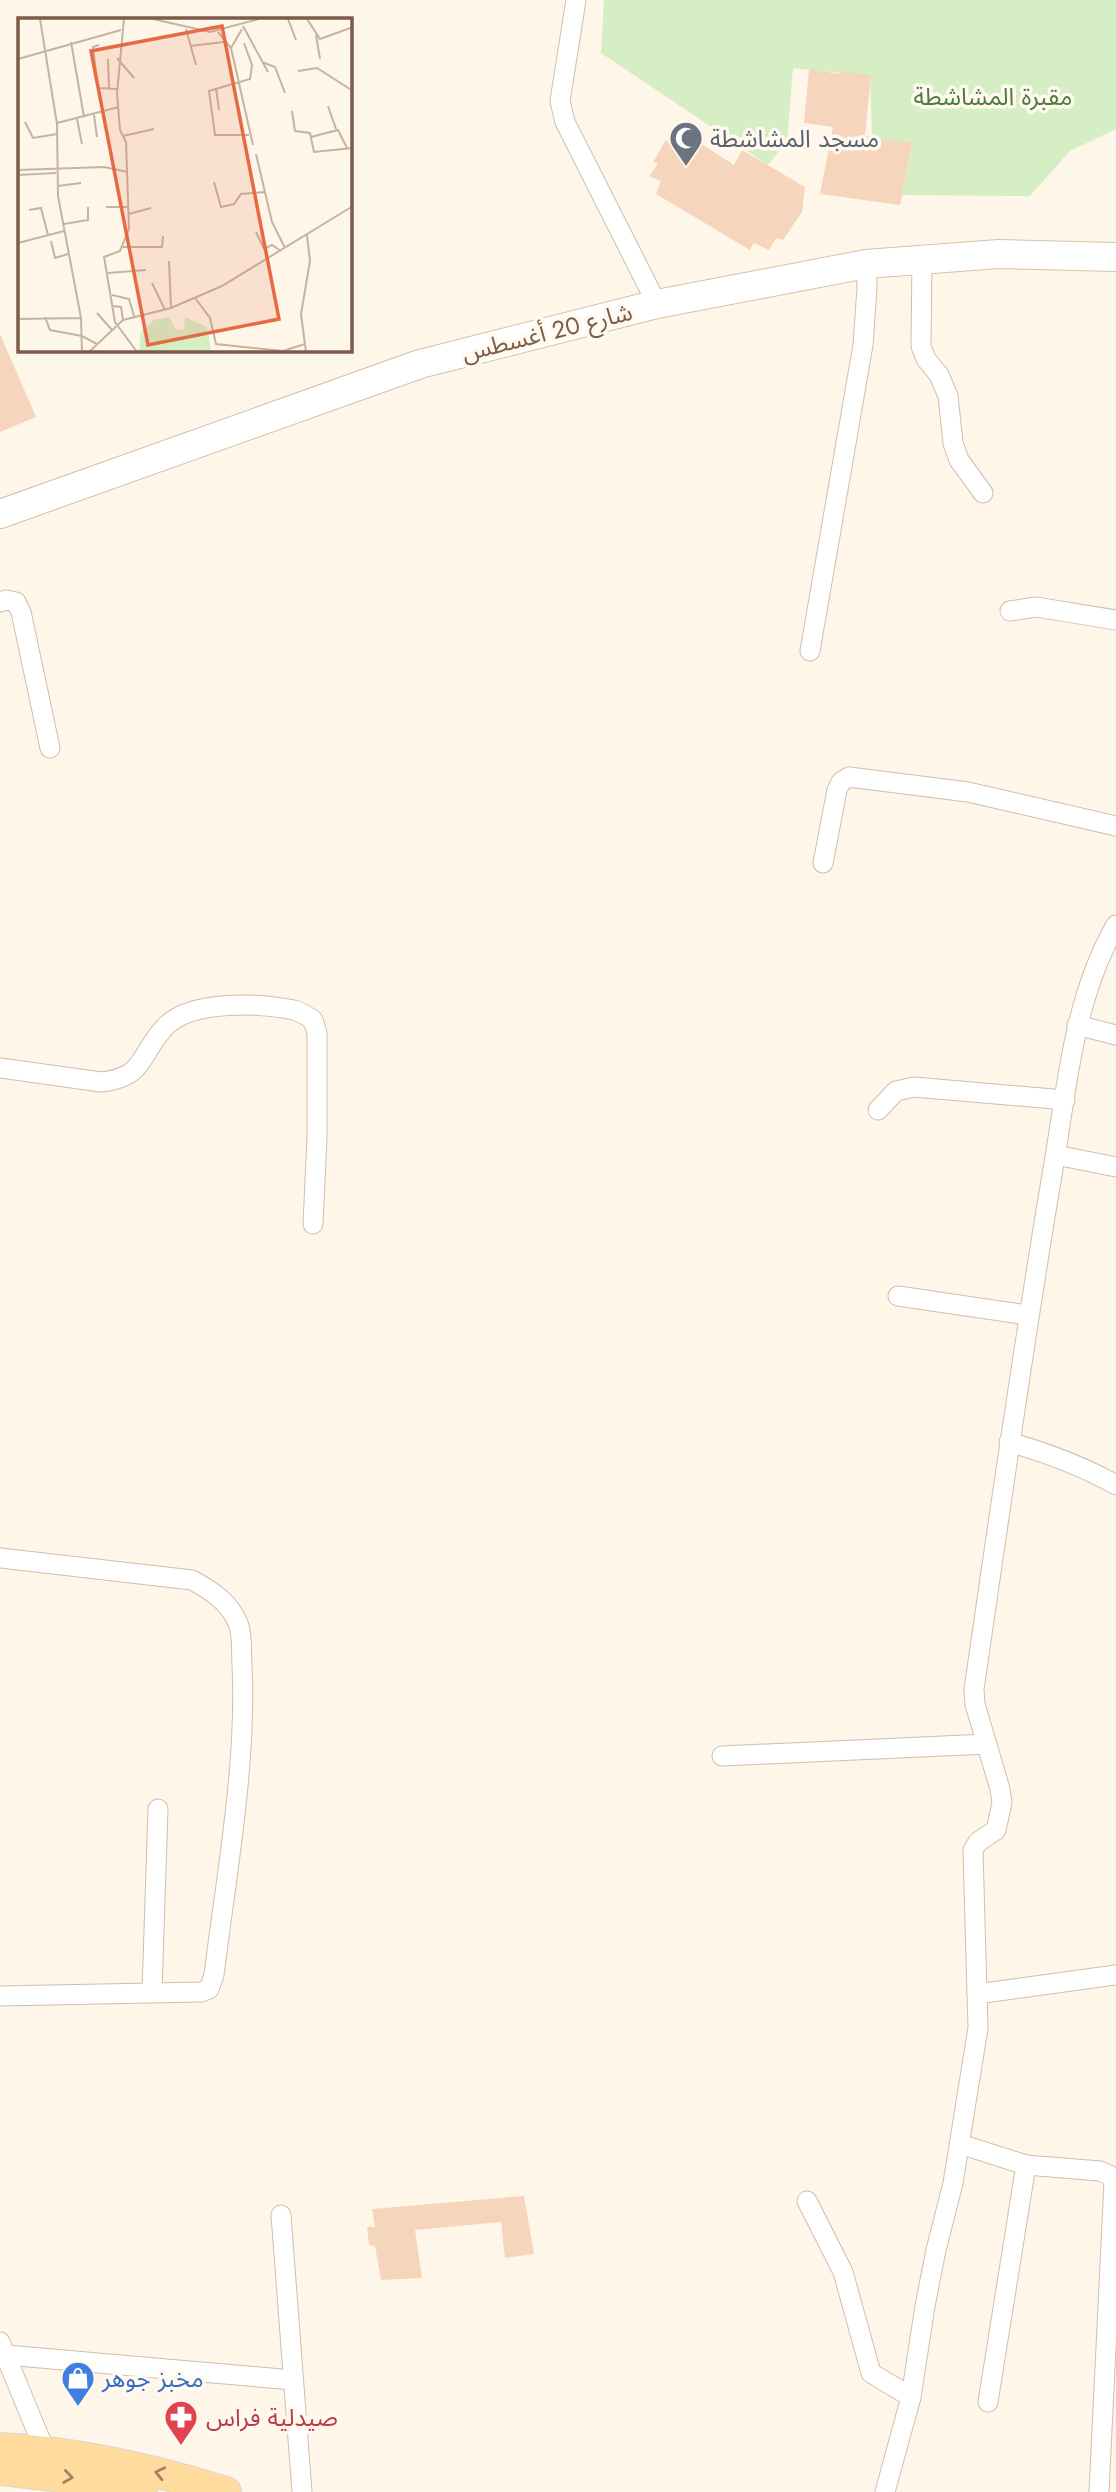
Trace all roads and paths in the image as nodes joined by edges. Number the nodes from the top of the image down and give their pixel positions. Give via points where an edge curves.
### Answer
1 (576, 0) edge
2 (1116, 257) edge
3 (922, 259) junction
4 (866, 264) junction
5 (657, 304) junction
6 (983, 493) dead end
7 (0, 514) edge
8 (0, 602) edge
9 (1010, 611) dead end
10 (1116, 620) edge
11 (810, 652) dead end
12 (50, 748) dead end
13 (1116, 826) edge
14 (823, 863) dead end
15 (1116, 925) edge
16 (1077, 1025) junction
17 (1116, 1035) edge
18 (0, 1068) edge
19 (1065, 1100) junction
20 (878, 1110) dead end
21 (1056, 1155) junction
22 (1116, 1167) edge
23 (313, 1224) dead end
24 (898, 1296) dead end
25 (1028, 1315) junction
26 (1009, 1441) junction
27 (1116, 1485) edge
28 (0, 1558) edge
29 (987, 1744) junction
30 (722, 1756) dead end
31 (158, 1809) dead end
32 (1116, 1975) edge
33 (152, 1992) junction
34 (977, 1994) junction
35 (0, 1996) edge
36 (960, 2144) junction
37 (1026, 2165) junction
38 (807, 2202) dead end
39 (281, 2215) dead end
40 (3, 2349) edge
41 (293, 2379) junction
42 (911, 2397) junction
43 (988, 2402) dead end
44 (0, 2448) edge
45 (45, 2451) junction
46 (0, 2470) edge
47 (104, 2487) edge
48 (142, 2492) edge
49 (226, 2492) edge
50 (302, 2492) edge
51 (885, 2492) edge
52 (1099, 2492) edge

1 - 5 street via 560,101 565,122
2 - 3 street, شارع 20 أغسطس via 999,254
3 - 4 street, شارع 20 أغسطس
3 - 6 street via 920,345 948,396 959,460
4 - 5 street, شارع 20 أغسطس
4 - 11 street via 863,345
5 - 7 street, شارع 20 أغسطس via 420,364
8 - 12 street via 16,602 22,612
9 - 10 street via 1036,607
13 - 14 street via 968,792 849,777 836,790
15 - 16 street via 1090,978
16 - 17 street
16 - 19 street
18 - 23 street via 114,1081 140,1066 168,1024 191,1012 244,1005 297,1011 313,1020 317,1033
19 - 20 street via 914,1087 896,1091
19 - 21 street
21 - 22 street
21 - 25 street
24 - 25 street
25 - 26 street
26 - 27 street via 1058,1456
26 - 29 street via 974,1689
28 - 33 street via 192,1580 230,1607 239,1626 243,1688 237,1787 212,1983 201,1992
29 - 30 street
29 - 34 street via 1002,1803 996,1830 974,1850
31 - 33 street
32 - 34 street
33 - 35 street
34 - 36 street via 978,2028
36 - 37 street
36 - 42 street via 927,2295
37 - 43 street
37 - 52 street via 1100,2171 1114,2182
38 - 42 street via 843,2272 871,2372
39 - 41 street
40 - 41 street
40 - 45 street
41 - 50 street
42 - 51 street
44 - 45 main road
49 -> 45 main road via 177,2476
46 -> 47 main road
47 - 48 main road

